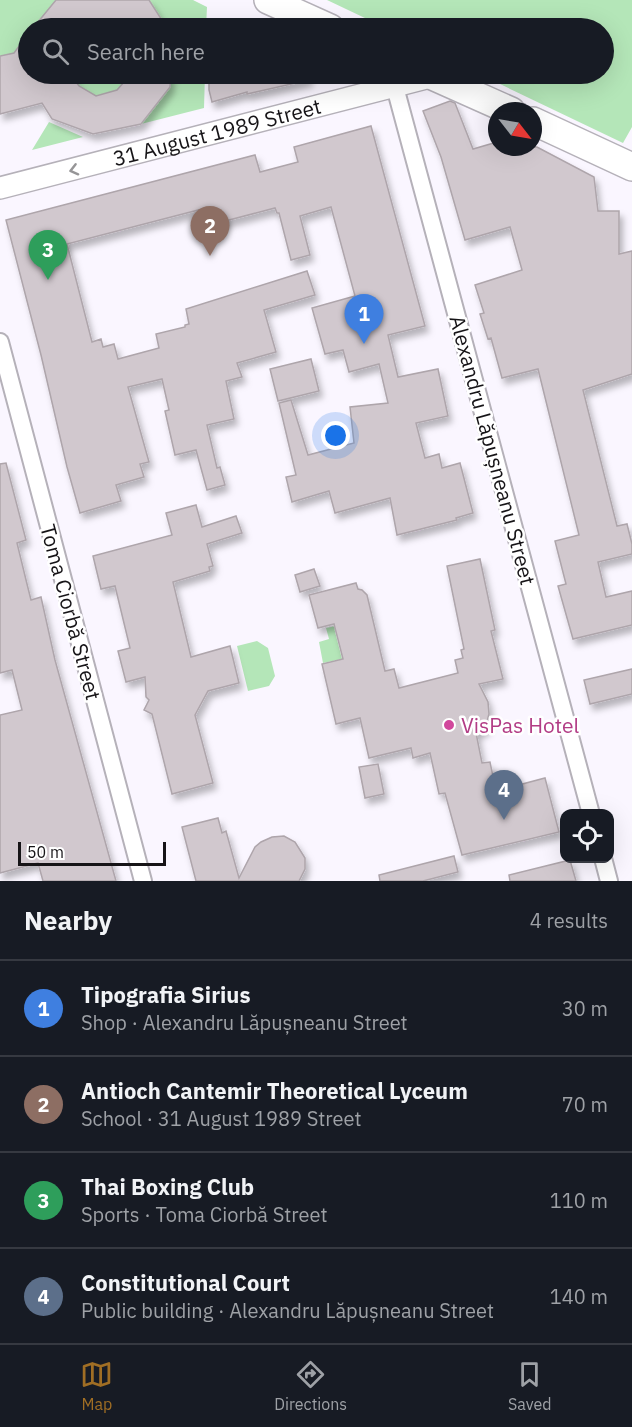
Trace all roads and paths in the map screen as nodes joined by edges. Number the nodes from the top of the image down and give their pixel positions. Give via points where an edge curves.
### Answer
1 (268, 0) edge
2 (308, 18) edge
3 (404, 84) edge
4 (451, 84) edge
5 (395, 87) junction
6 (491, 102) edge
7 (542, 125) edge
8 (632, 168) edge
9 (0, 188) edge
10 (0, 342) edge
11 (590, 809) edge
12 (604, 863) edge
13 (143, 881) edge
14 (609, 881) edge

1 - 2 main road
3 - 5 street, 31 August 1989 Street
4 - 6 main road
5 -> 9 street, 31 August 1989 Street
5 - 11 street, Alexandru Lăpușneanu Street
7 - 8 main road
10 - 13 street, Toma Ciorbă Street
12 - 14 street

